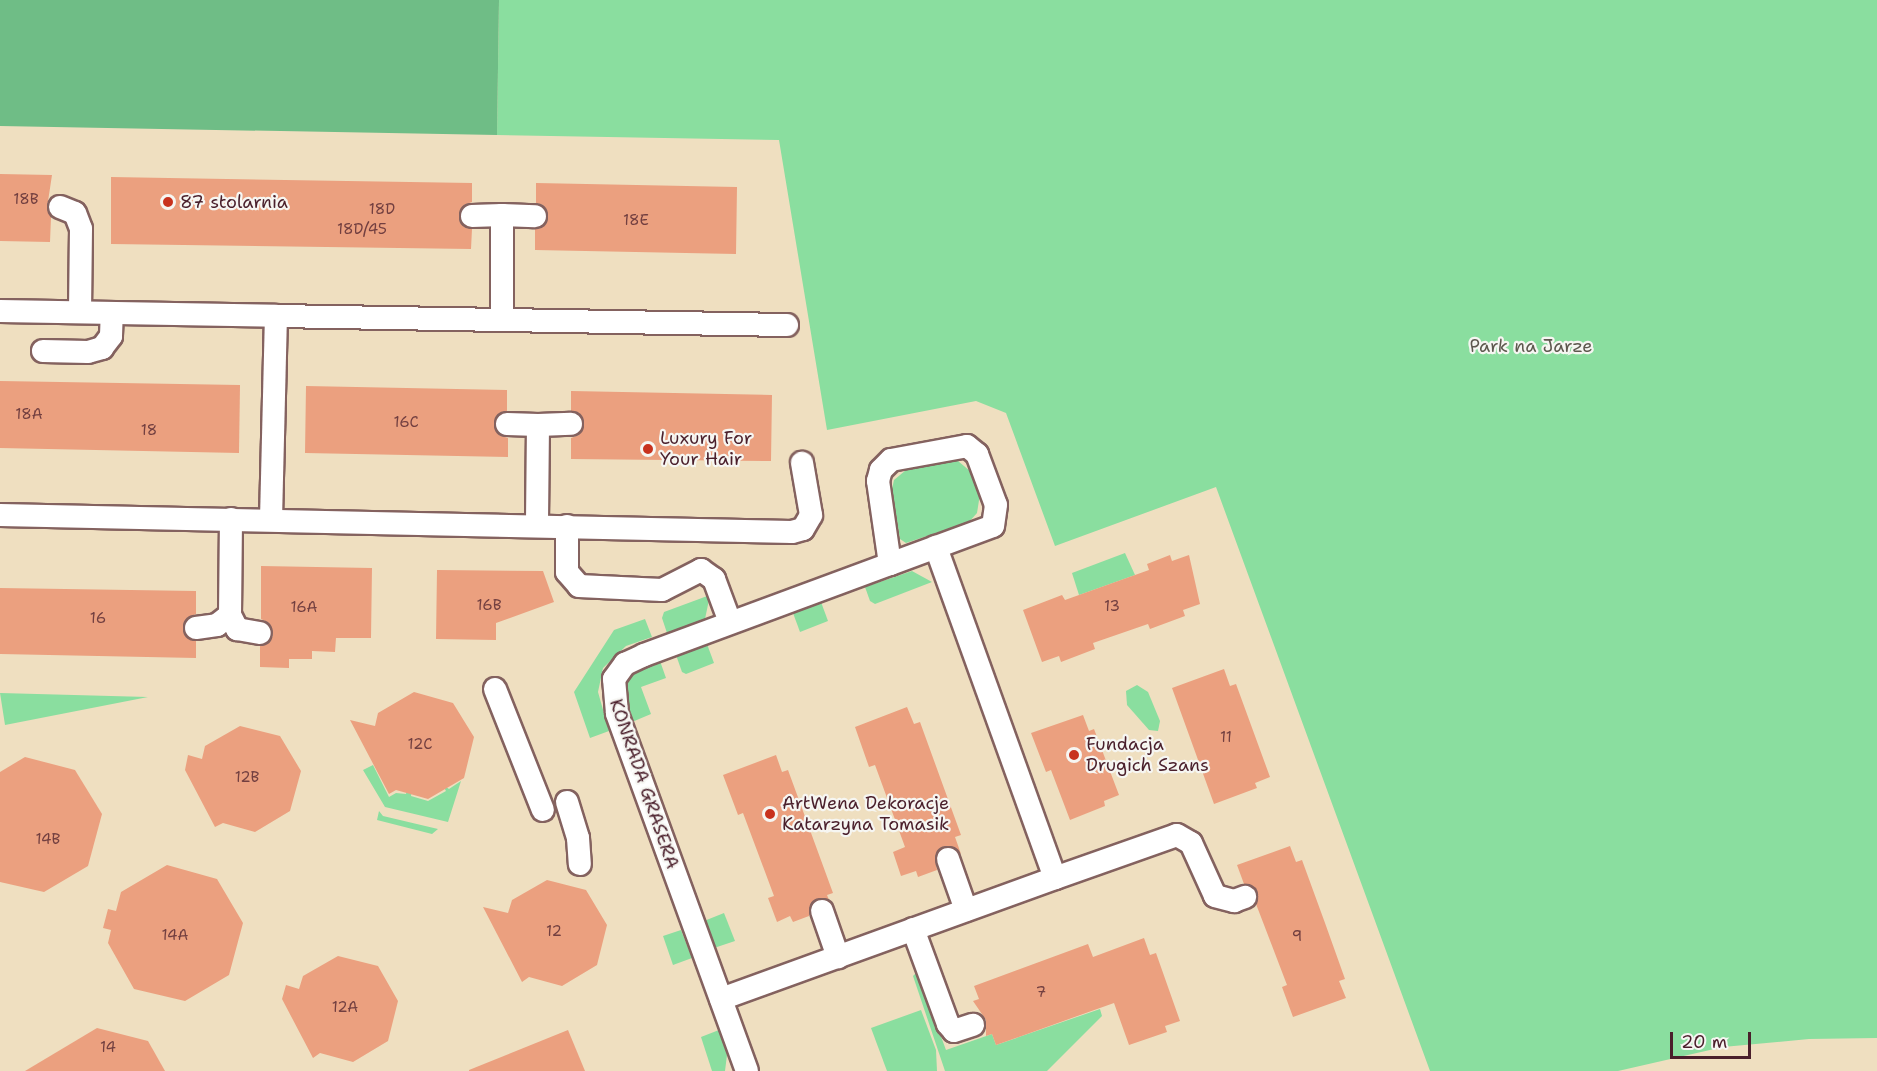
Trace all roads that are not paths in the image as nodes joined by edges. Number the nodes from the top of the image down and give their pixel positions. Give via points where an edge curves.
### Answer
1 (60, 207) dead end
2 (502, 215) junction
3 (472, 216) dead end
4 (535, 216) dead end
5 (0, 311) edge
6 (80, 312) junction
7 (112, 313) junction
8 (276, 316) junction
9 (502, 318) junction
10 (787, 325) dead end
11 (43, 351) dead end
12 (507, 424) dead end
13 (538, 424) junction
14 (571, 424) dead end
15 (802, 463) dead end
16 (0, 515) edge
17 (231, 519) junction
18 (271, 519) junction
19 (537, 525) junction
20 (567, 526) junction
21 (936, 547) junction
22 (890, 564) junction
23 (230, 615) junction
24 (730, 622) junction
25 (196, 628) dead end
26 (260, 633) dead end
27 (495, 689) dead end
28 (567, 802) dead end
29 (543, 810) dead end
30 (948, 859) dead end
31 (580, 864) dead end
32 (1055, 878) junction
33 (1245, 897) dead end
34 (966, 910) junction
35 (822, 911) dead end
36 (914, 929) junction
37 (838, 957) junction
38 (721, 999) junction
39 (974, 1025) dead end
40 (747, 1071) edge

1 - 6 street via 75,213 81,229
2 - 3 street
2 - 4 street
2 - 9 street
5 - 6 street
6 - 7 street
7 - 8 street
7 - 11 street via 111,336 102,348 88,352
8 - 9 street
8 - 18 street
9 - 10 street
12 - 13 street
13 - 14 street
13 - 19 street
15 - 20 street via 811,514 802,529
16 - 17 street
17 - 18 street
17 - 23 street
18 - 19 street
19 - 20 street
20 - 24 street via 567,572 579,586 662,590 701,570 714,579
21 - 22 street, KONRADA GRASERA
21 - 22 street, KONRADA GRASERA via 993,526 997,516 977,454 967,446 891,460 881,470 878,482
21 - 32 street
22 - 24 street, KONRADA GRASERA
23 - 25 street via 217,625
23 - 26 street via 237,629
24 - 38 street, KONRADA GRASERA via 625,664 612,687 617,713
27 - 29 street
28 - 31 street via 578,838
30 - 34 street
32 - 33 street via 1177,835 1191,843 1215,896 1234,901
32 - 34 street
34 - 36 street
35 - 37 street
36 - 37 street
36 - 39 street via 948,1024 954,1031
37 - 38 street
38 - 40 street, KONRADA GRASERA

